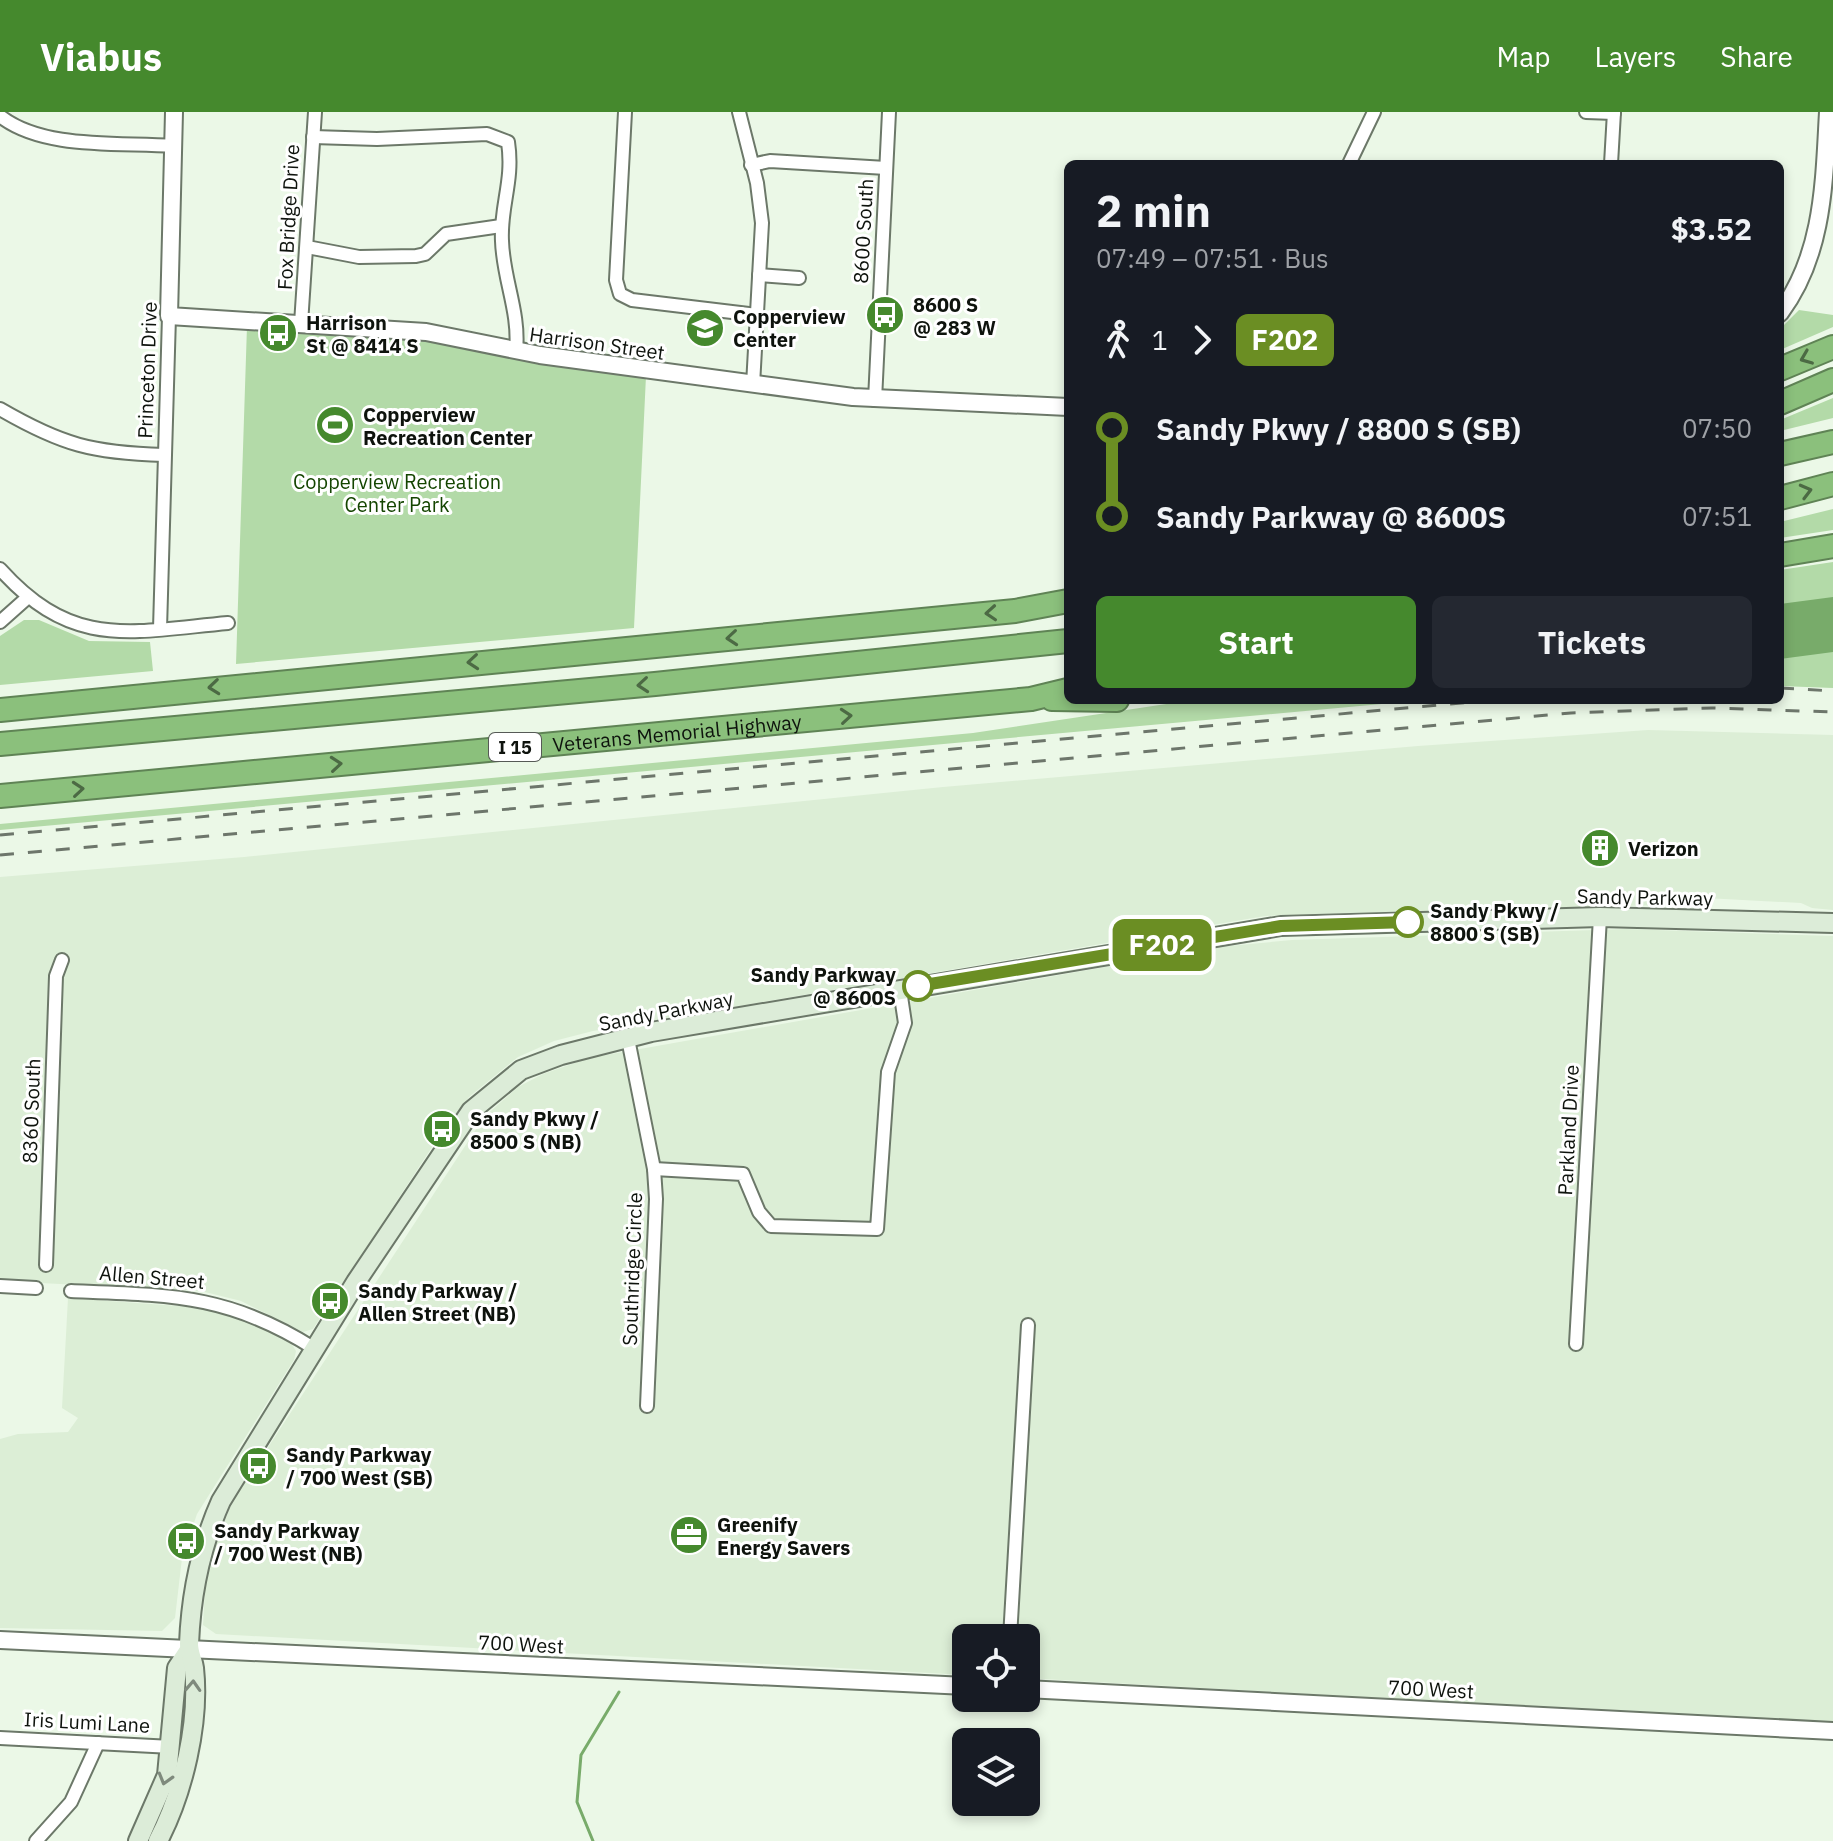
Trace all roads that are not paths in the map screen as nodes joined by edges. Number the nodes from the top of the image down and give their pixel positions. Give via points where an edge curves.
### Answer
1 (174, 112) edge
2 (315, 112) edge
3 (625, 112) edge
4 (739, 112) edge
5 (889, 112) edge
6 (1374, 112) edge
7 (1586, 112) edge
8 (1614, 112) edge
9 (1828, 112) edge
10 (0, 116) edge
11 (313, 137) junction
12 (173, 146) junction
13 (1351, 160) edge
14 (1611, 160) edge
15 (751, 165) junction
16 (886, 168) junction
17 (501, 226) junction
18 (307, 247) junction
19 (759, 275) junction
20 (799, 278) dead end
21 (1784, 306) edge
22 (757, 315) junction
23 (169, 316) junction
24 (301, 324) junction
25 (1833, 347) edge
26 (516, 351) junction
27 (1784, 367) edge
28 (1833, 380) edge
29 (753, 385) junction
30 (875, 400) junction
31 (1784, 401) edge
32 (1064, 407) edge
33 (0, 409) edge
34 (1833, 442) edge
35 (1784, 453) edge
36 (164, 455) junction
37 (1833, 484) edge
38 (1784, 497) edge
39 (1833, 546) edge
40 (1784, 554) edge
41 (0, 569) edge
42 (27, 598) junction
43 (1064, 602) edge
44 (0, 622) edge
45 (228, 623) dead end
46 (160, 629) junction
47 (1064, 641) edge
48 (1064, 691) edge
49 (1031, 699) junction
50 (1064, 699) edge
51 (0, 710) edge
52 (0, 744) edge
53 (0, 796) edge
54 (1600, 917) junction
55 (1833, 923) edge
56 (62, 960) dead end
57 (900, 990) junction
58 (628, 1039) junction
59 (654, 1169) junction
60 (46, 1265) dead end
61 (0, 1286) edge
62 (36, 1288) dead end
63 (71, 1291) dead end
64 (1028, 1325) dead end
65 (1576, 1344) dead end
66 (315, 1349) junction
67 (647, 1406) dead end
68 (1011, 1624) edge
69 (0, 1640) edge
70 (189, 1650) junction
71 (952, 1685) edge
72 (1040, 1690) edge
73 (1833, 1731) edge
74 (0, 1738) edge
75 (98, 1743) junction
76 (172, 1747) junction
77 (36, 1841) edge
78 (138, 1841) edge
79 (158, 1841) edge

1 - 12 street, Princeton Drive
2 - 11 street, Fox Bridge Drive
3 - 22 street via 616,280 620,294 632,300
4 - 15 street
5 - 16 street, 8600 South
6 - 13 street
7 - 8 street
8 - 14 street
9 - 21 street via 1819,226 1805,268
10 - 12 street via 19,129 51,138
11 - 17 street via 498,137 508,142 511,169
11 - 18 street, Fox Bridge Drive
12 - 23 street, Princeton Drive
15 - 16 street via 770,161
15 - 19 street via 762,223
16 - 30 street, 8600 South
17 - 18 street via 446,234 416,256 359,257
17 - 26 street via 518,322
18 - 24 street, Fox Bridge Drive
19 - 20 street
19 - 22 street
22 - 29 street
23 - 24 street, Harrison Street
23 - 36 street, Princeton Drive
24 - 26 street, Harrison Street via 426,332
25 -> 27 highway
26 - 29 street, Harrison Street
28 - 31 highway
29 - 30 street, Harrison Street
30 - 32 street, Harrison Street
33 - 36 street via 69,444
34 - 35 highway
36 - 46 street, Princeton Drive
38 -> 37 highway
39 - 40 highway
41 - 42 street
42 - 44 street
42 - 46 street via 84,627
43 -> 51 highway via 1015,611
45 - 46 street
47 -> 52 highway
48 - 49 highway, Veterans Memorial Highway / I 15
49 - 50 highway
53 -> 49 highway, Veterans Memorial Highway / I 15
54 - 55 main road, Sandy Parkway
54 - 57 main road, Sandy Parkway via 1281,926
54 - 65 street, Parkland Drive
56 - 60 street, 8360 South via 56,976
57 - 58 main road, Sandy Parkway
57 - 59 street via 905,1023 888,1072 877,1229 771,1226 743,1174
58 - 59 street, Southridge Circle
58 - 66 main road, Sandy Parkway via 521,1070 471,1111
59 - 67 street, Southridge Circle
61 - 62 street
63 - 66 street, Allen Street via 208,1301 253,1314
64 - 68 street
66 - 70 main road, Sandy Parkway via 221,1501 204,1540 193,1587
69 - 70 street, 700 West
70 - 71 street, 700 West
70 - 76 main road via 177,1668
79 -> 70 main road via 190,1749 194,1668
72 - 73 street, 700 West
74 - 75 street, Iris Lumi Lane
75 - 76 street, Iris Lumi Lane
75 - 77 street via 71,1802
76 -> 78 main road via 163,1789

